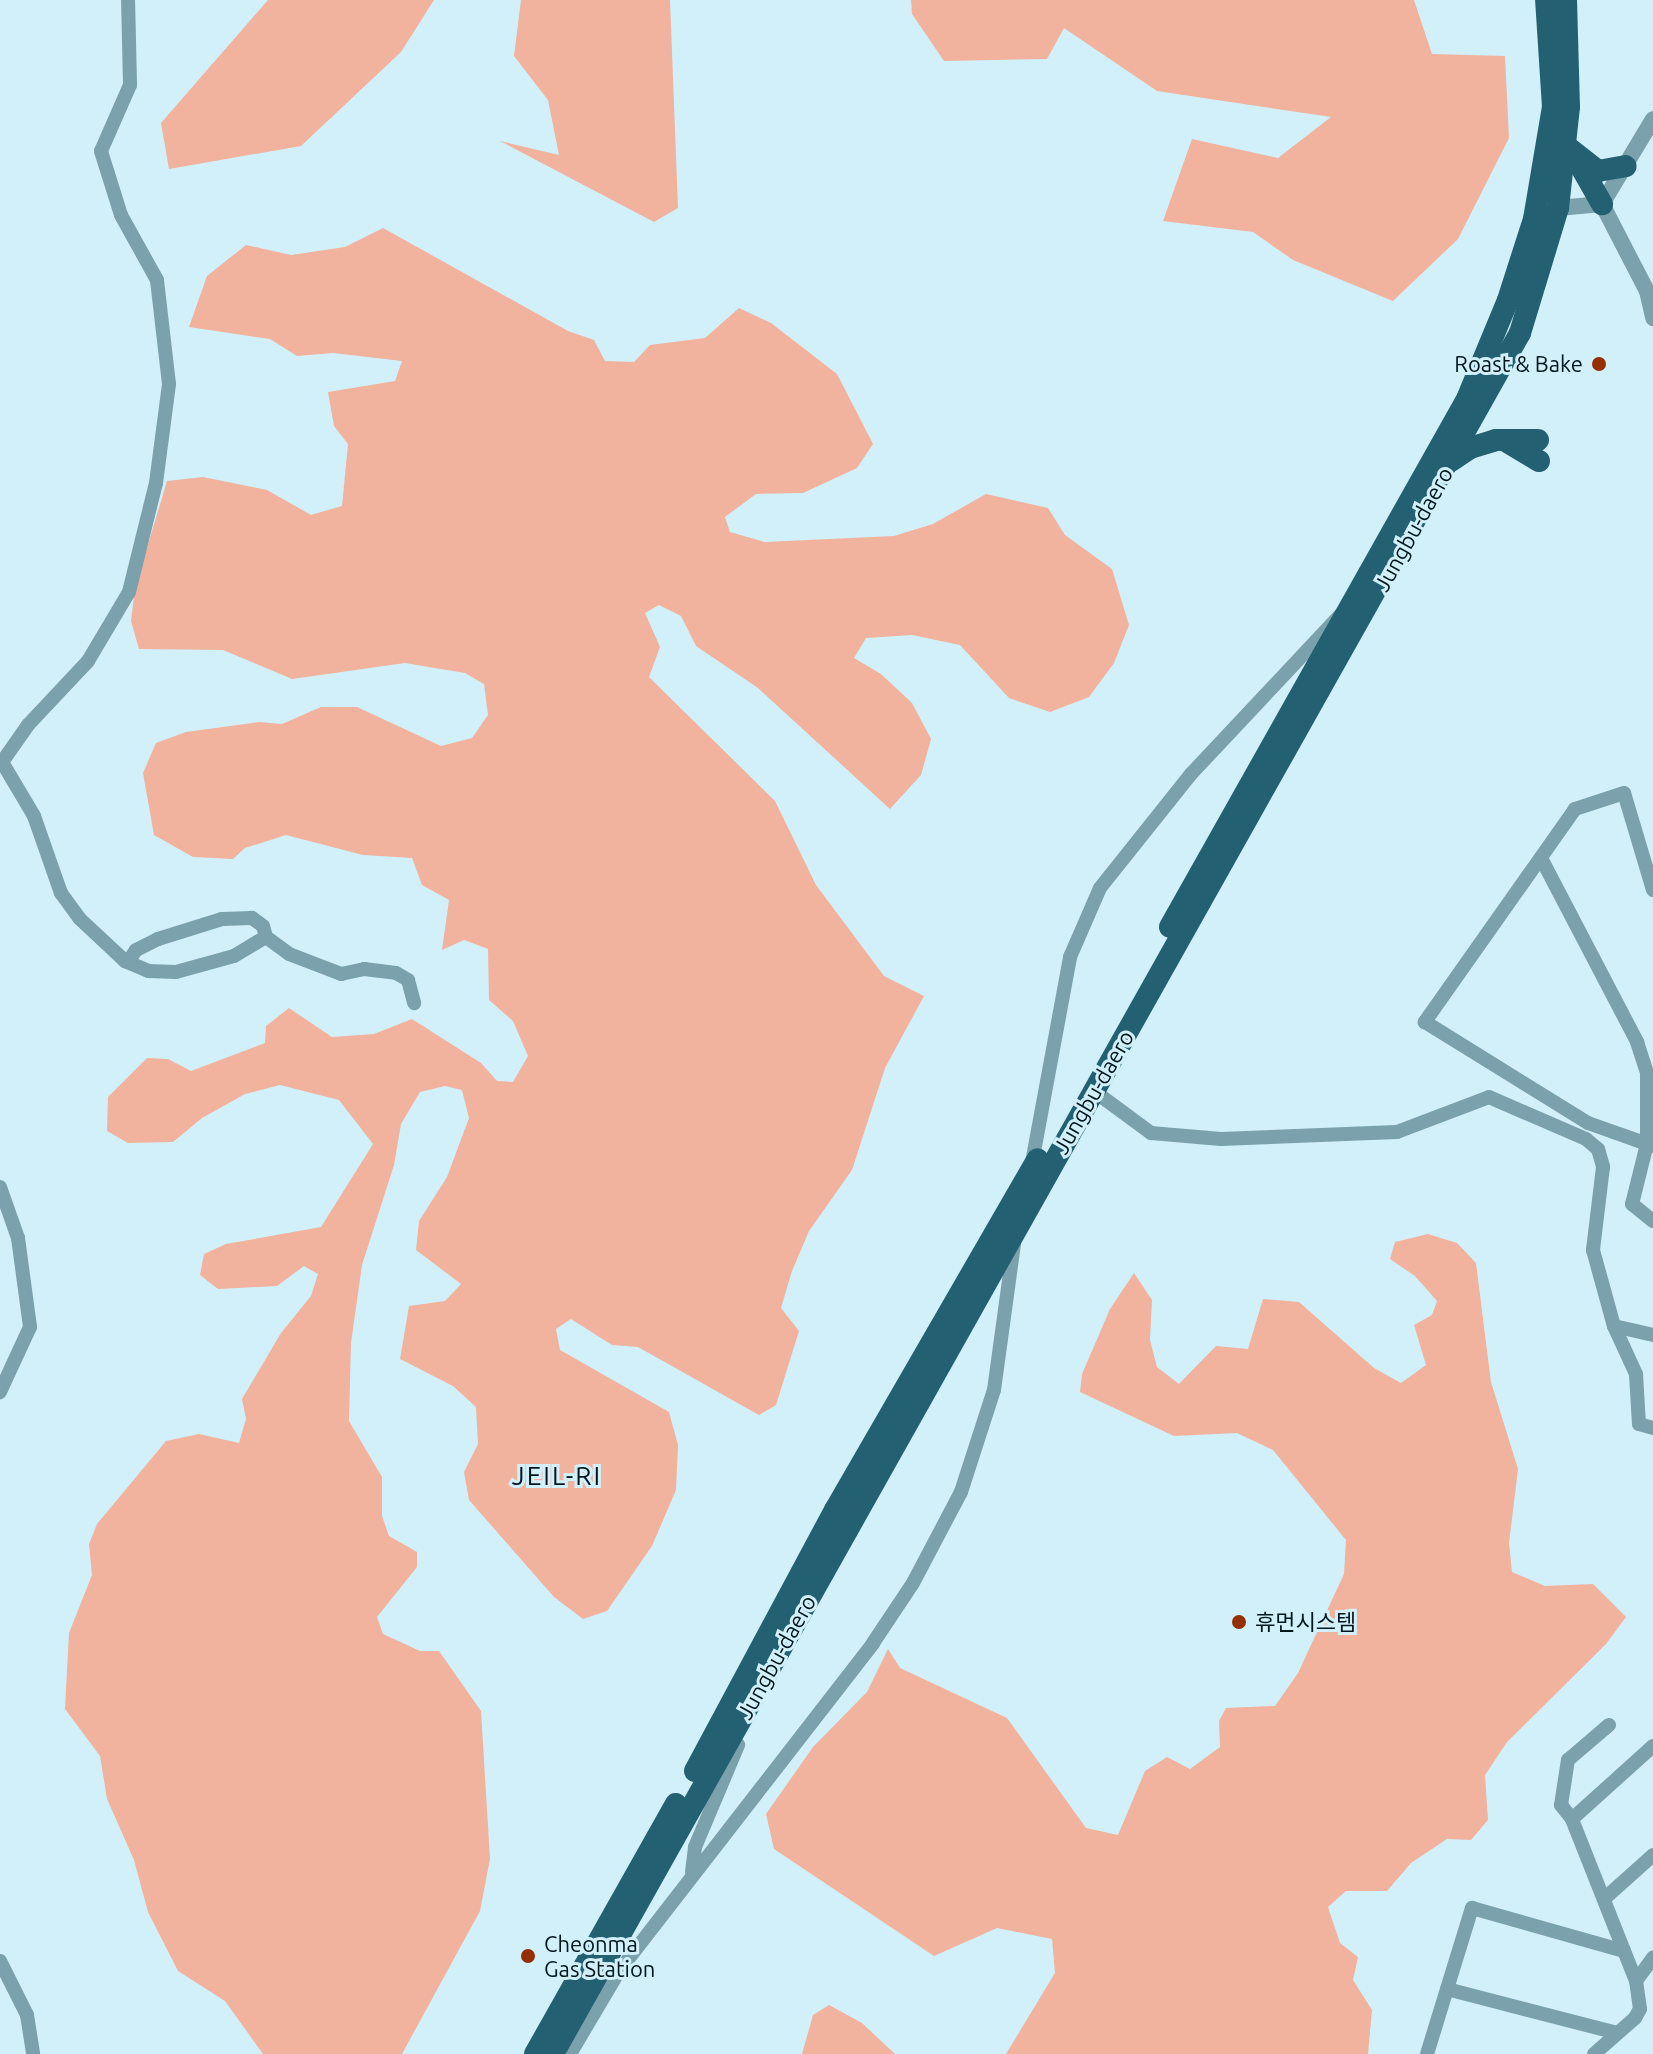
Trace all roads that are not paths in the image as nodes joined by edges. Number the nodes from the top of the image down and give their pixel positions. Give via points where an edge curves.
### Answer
1 (128, 0) edge
2 (1535, 0) edge
3 (1546, 0) edge
4 (1566, 0) edge
5 (1580, 0) edge
6 (1561, 107) junction
7 (1653, 119) edge
8 (1570, 151) junction
9 (1626, 166) junction
10 (1602, 204) junction
11 (1558, 208) junction
12 (1653, 318) edge
13 (1538, 451) dead end
14 (1450, 462) junction
15 (1350, 605) junction
16 (1, 763) edge
17 (1541, 858) junction
18 (1653, 890) edge
19 (266, 937) junction
20 (130, 959) junction
21 (414, 1003) dead end
22 (1094, 1091) junction
23 (1532, 1091) junction
24 (1523, 1109) junction
25 (1650, 1145) edge
26 (1030, 1174) junction
27 (0, 1187) edge
28 (1653, 1221) edge
29 (1016, 1228) junction
30 (1614, 1326) junction
31 (1653, 1335) edge
32 (0, 1392) edge
33 (1653, 1428) edge
34 (758, 1688) junction
35 (1609, 1725) dead end
36 (1653, 1746) edge
37 (1572, 1819) junction
38 (1653, 1855) edge
39 (692, 1872) junction
40 (1604, 1899) junction
41 (1624, 1951) junction
42 (1653, 1958) edge
43 (0, 1961) edge
44 (1636, 1981) junction
45 (1447, 1989) junction
46 (1617, 2033) junction
47 (33, 2054) edge
48 (535, 2054) edge
49 (553, 2054) edge
50 (570, 2054) edge
51 (1427, 2054) edge
52 (1594, 2054) edge

1 - 16 street via 130,85 101,151 121,215 157,280 169,384 156,483 129,592 88,661 28,725
2 - 6 main road
3 - 6 main road
4 - 6 main road
5 - 6 main road via 1582,65
6 - 8 main road, Jungbu-daero
6 - 15 main road, Jungbu-daero via 1508,300 1467,399
7 - 9 street
8 - 9 main road via 1598,171
8 - 10 main road
8 - 11 main road, Jungbu-daero
9 - 10 street
10 - 11 street
10 - 12 street via 1647,291
11 - 14 main road, Jungbu-daero via 1520,333
13 - 14 main road via 1496,440 1470,448
14 - 22 main road, Jungbu-daero
15 - 26 main road, Jungbu-daero
15 - 26 street via 1191,774 1100,888 1070,957
16 - 20 street via 34,816 61,893 104,944 125,961
17 - 18 street via 1575,809 1624,793
17 - 23 street via 1425,1022
17 - 25 street via 1637,1042 1647,1073
19 - 20 street via 249,950 176,972 148,971
19 - 20 street via 263,926 252,918 222,919 158,939
19 - 21 street via 289,954 341,974 364,969 396,973 408,980
22 - 24 street via 1151,1133 1221,1139 1397,1132 1489,1097
22 - 29 main road, Jungbu-daero
23 - 24 street
23 - 25 street via 1588,1123
24 - 30 street via 1598,1149 1603,1167 1593,1250
25 - 28 street via 1632,1204
26 - 48 main road, Jungbu-daero via 835,1510
27 - 32 street via 18,1238 30,1327
29 - 34 main road, Jungbu-daero
29 - 39 street via 994,1390 961,1492 913,1583 873,1643
30 - 31 street
30 - 33 street via 1636,1374 1639,1424
34 - 39 street via 750,1721 695,1847
34 - 49 main road, Jungbu-daero
35 - 37 street via 1568,1760 1561,1805
36 - 37 street
37 - 40 street
38 - 40 street
39 - 50 street via 619,1971
40 - 41 street
41 - 44 street
41 - 45 street via 1472,1908
42 - 44 street
43 - 47 street via 27,2015
44 - 46 street via 1640,2009
45 - 46 street
45 - 51 street
46 - 52 street

